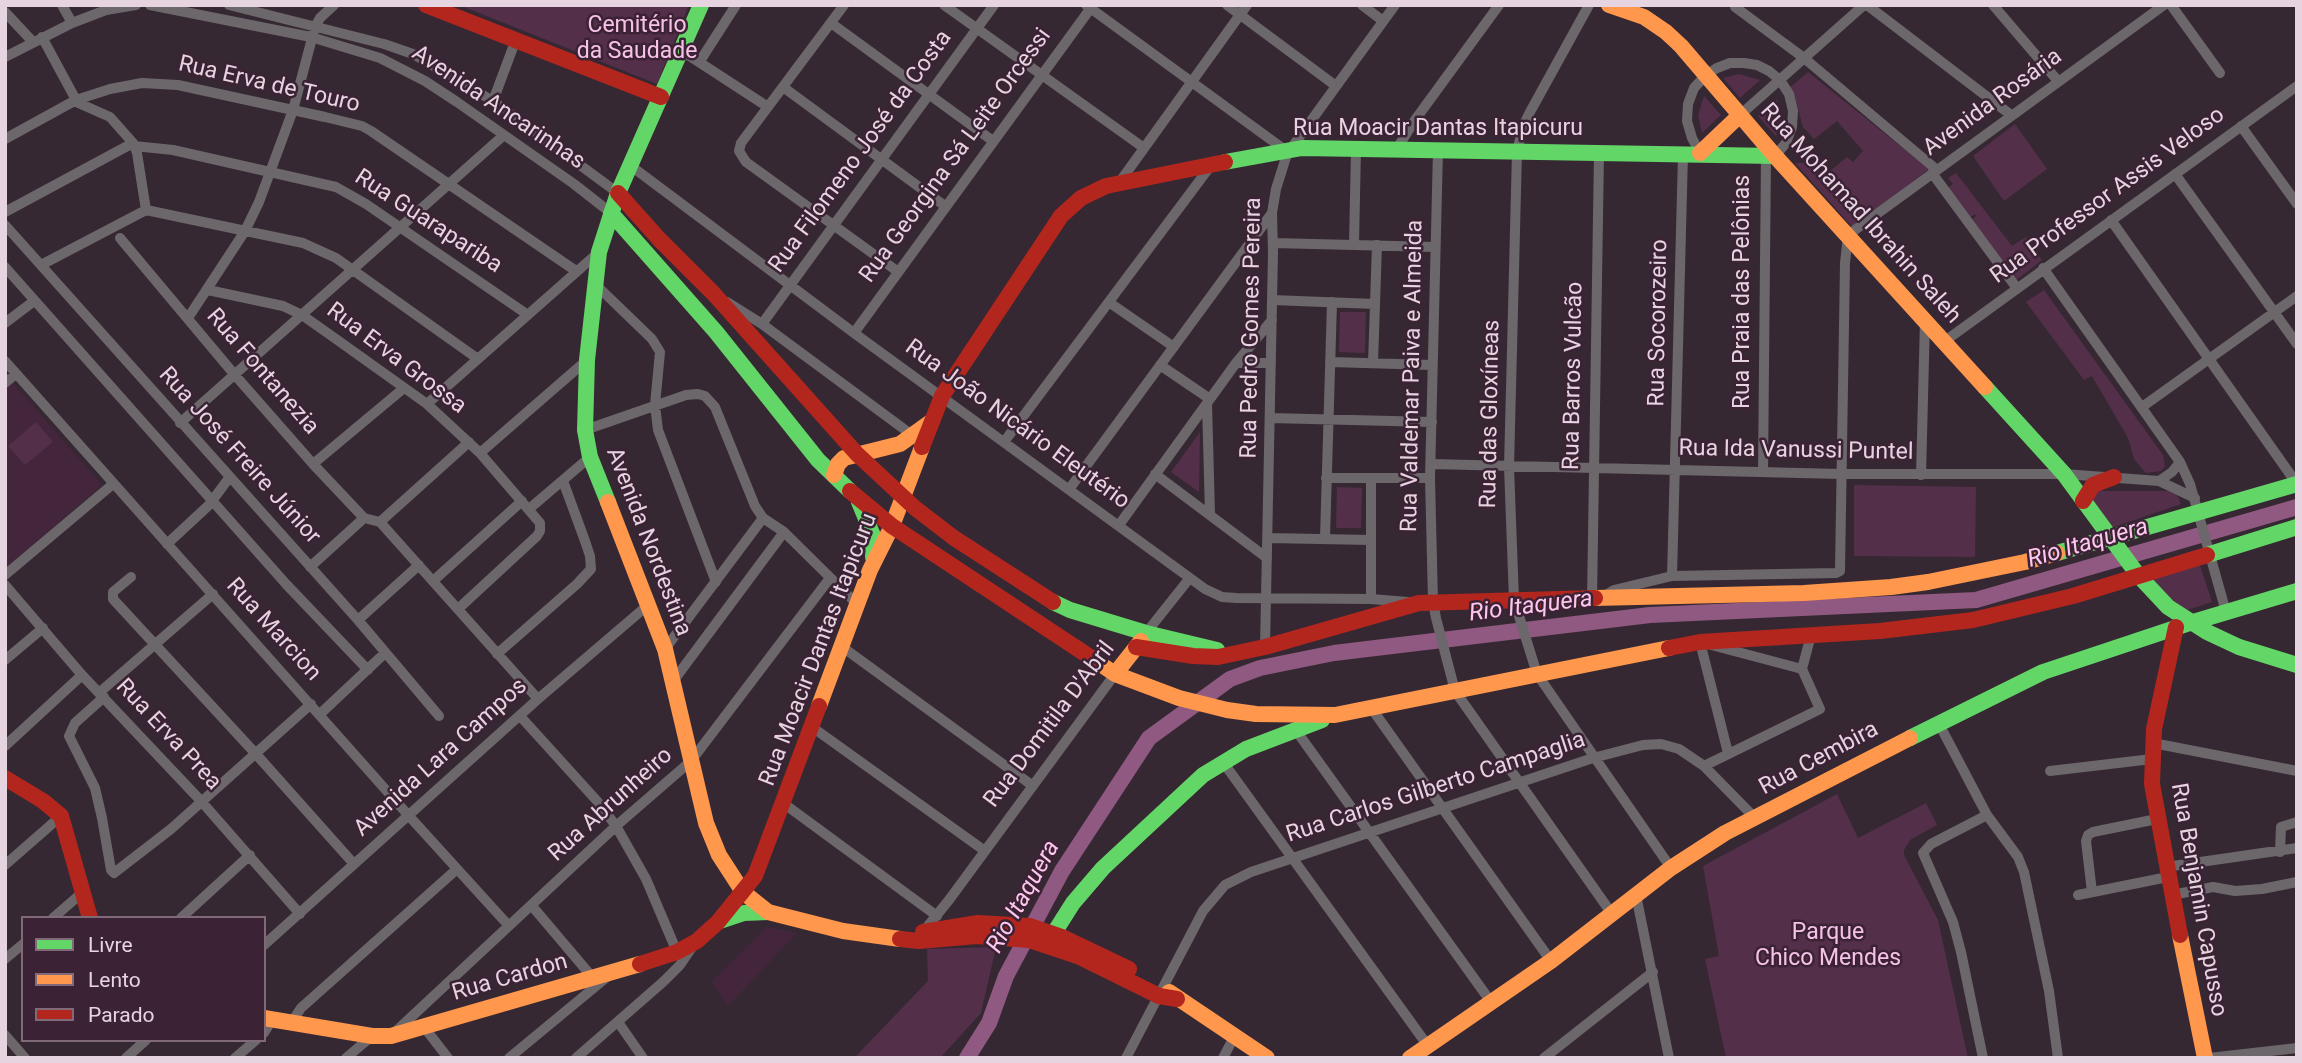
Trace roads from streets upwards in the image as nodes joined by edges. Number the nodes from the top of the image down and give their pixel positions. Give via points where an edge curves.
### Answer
1 (62, 5) edge
2 (136, 5) edge
3 (150, 5) edge
4 (229, 5) edge
5 (334, 5) edge
6 (426, 5) edge
7 (701, 5) edge
8 (736, 5) edge
9 (844, 5) edge
10 (944, 5) edge
11 (994, 5) edge
12 (1227, 5) edge
13 (1247, 5) edge
14 (1362, 5) edge
15 (1395, 5) edge
16 (1499, 5) edge
17 (1589, 5) edge
18 (1609, 5) edge
19 (1866, 5) edge
20 (1993, 5) edge
21 (2164, 5) edge
22 (2171, 5) edge
23 (1090, 6) edge
24 (1735, 7) dead end
25 (248, 10) junction
26 (5, 12) edge
27 (1240, 15) junction
28 (1383, 21) junction
29 (72, 23) junction
30 (831, 23) junction
31 (244, 24) junction
32 (978, 29) junction
33 (313, 32) junction
34 (37, 40) junction
35 (515, 42) junction
36 (682, 51) junction
37 (6, 54) edge
38 (1804, 58) junction
39 (700, 61) junction
40 (2220, 73) dead end
41 (1042, 75) junction
42 (1706, 75) junction
43 (1780, 80) junction
44 (2058, 81) junction
45 (1192, 82) junction
46 (1336, 86) junction
47 (2297, 86) edge
48 (783, 87) junction
49 (929, 94) junction
50 (662, 97) junction
51 (75, 100) junction
52 (493, 101) junction
53 (768, 107) junction
54 (293, 110) junction
55 (505, 110) junction
56 (1740, 115) junction
57 (2011, 115) junction
58 (2241, 126) junction
59 (494, 128) junction
60 (504, 135) junction
61 (5, 139) edge
62 (993, 141) junction
63 (133, 144) junction
64 (1144, 148) junction
65 (1356, 149) junction
66 (1396, 149) junction
67 (1288, 150) junction
68 (1437, 150) junction
69 (1517, 152) junction
70 (1599, 153) junction
71 (1692, 154) junction
72 (1770, 155) junction
73 (882, 159) junction
74 (1212, 164) junction
75 (631, 166) junction
76 (271, 172) junction
77 (1934, 172) junction
78 (2175, 174) junction
79 (1119, 183) junction
80 (449, 185) junction
81 (618, 193) junction
82 (2297, 204) edge
83 (945, 206) junction
84 (146, 210) junction
85 (5, 212) edge
86 (611, 213) junction
87 (1272, 214) junction
88 (2110, 220) junction
89 (5, 225) edge
90 (832, 225) junction
91 (399, 227) junction
92 (245, 231) junction
93 (1848, 235) junction
94 (120, 238) dead end
95 (1273, 243) junction
96 (1354, 244) junction
97 (1377, 245) junction
98 (1435, 247) junction
99 (599, 252) junction
100 (41, 265) junction
101 (5, 267) edge
102 (2043, 268) junction
103 (351, 271) junction
104 (576, 271) junction
105 (897, 271) junction
106 (594, 283) junction
107 (789, 285) junction
108 (2017, 288) junction
109 (208, 290) junction
110 (713, 293) junction
111 (2297, 296) edge
112 (1272, 300) junction
113 (34, 301) junction
114 (1332, 302) junction
115 (1110, 303) junction
116 (1375, 304) junction
117 (2274, 312) junction
118 (302, 315) junction
119 (528, 315) junction
120 (188, 318) junction
121 (1272, 320) junction
122 (1925, 320) junction
123 (5, 323) edge
124 (762, 324) junction
125 (854, 333) junction
126 (1945, 341) junction
127 (2297, 344) edge
128 (1174, 347) junction
129 (478, 359) junction
130 (587, 360) junction
131 (2210, 360) junction
132 (5, 361) edge
133 (1330, 362) junction
134 (1236, 363) junction
135 (1271, 363) junction
136 (1373, 363) junction
137 (1160, 365) junction
138 (1433, 365) junction
139 (16, 374) junction
140 (234, 374) junction
141 (5, 383) edge
142 (404, 388) junction
143 (942, 396) junction
144 (1208, 401) junction
145 (427, 404) junction
146 (655, 405) junction
147 (2141, 407) junction
148 (1270, 418) junction
149 (1328, 419) junction
150 (932, 421) junction
151 (1432, 422) junction
152 (180, 423) junction
153 (585, 430) junction
154 (912, 435) junction
155 (469, 442) junction
156 (1004, 442) junction
157 (480, 453) junction
158 (858, 454) junction
159 (590, 457) junction
160 (2180, 462) junction
161 (313, 464) junction
162 (1431, 464) junction
163 (1509, 467) junction
164 (1594, 468) junction
165 (1676, 469) junction
166 (1763, 472) junction
167 (1155, 474) junction
168 (1841, 474) junction
169 (2064, 474) junction
170 (834, 475) junction
171 (1921, 475) junction
172 (2114, 477) junction
173 (229, 478) junction
174 (1326, 478) junction
175 (1371, 478) junction
176 (1430, 478) junction
177 (563, 481) junction
178 (2159, 481) junction
179 (113, 484) junction
180 (2297, 484) edge
181 (1070, 488) junction
182 (857, 497) junction
183 (212, 499) junction
184 (902, 499) junction
185 (2083, 501) junction
186 (525, 505) junction
187 (2198, 511) junction
188 (1210, 515) junction
189 (364, 518) junction
190 (763, 518) junction
191 (380, 522) junction
192 (1118, 525) junction
193 (892, 526) junction
194 (2297, 527) edge
195 (784, 532) junction
196 (1268, 538) junction
197 (1325, 538) junction
198 (2111, 539) junction
199 (1371, 540) junction
200 (916, 542) junction
201 (167, 544) junction
202 (2208, 550) junction
203 (1267, 558) junction
204 (419, 565) junction
205 (310, 567) junction
206 (870, 570) junction
207 (2135, 572) junction
208 (5, 575) edge
209 (1672, 576) junction
210 (131, 577) dead end
211 (830, 578) junction
212 (1189, 579) junction
213 (433, 581) junction
214 (716, 582) junction
215 (5, 585) edge
216 (2297, 591) edge
217 (213, 594) junction
218 (1266, 598) junction
219 (1371, 599) junction
220 (1597, 599) junction
221 (857, 604) junction
222 (648, 605) junction
223 (1516, 607) junction
224 (1430, 608) junction
225 (458, 609) junction
226 (2226, 612) junction
227 (358, 620) junction
228 (2183, 625) junction
229 (43, 628) junction
230 (1146, 633) junction
231 (1811, 635) junction
232 (1700, 642) junction
233 (155, 643) junction
234 (841, 646) junction
235 (1136, 647) junction
236 (1265, 648) junction
237 (666, 649) junction
238 (385, 653) junction
239 (1230, 653) junction
240 (497, 654) junction
241 (5, 660) edge
242 (2297, 665) edge
243 (1535, 669) junction
244 (1802, 669) junction
245 (368, 670) junction
246 (1115, 674) junction
247 (82, 675) junction
248 (674, 680) junction
249 (1455, 691) junction
250 (102, 695) junction
251 (538, 699) junction
252 (311, 704) junction
253 (1371, 709) junction
254 (320, 714) junction
255 (1335, 715) junction
256 (439, 716) dead end
257 (520, 716) junction
258 (1938, 722) junction
259 (812, 727) junction
260 (1294, 729) junction
261 (5, 746) edge
262 (2152, 751) junction
263 (255, 753) junction
264 (1728, 753) junction
265 (1594, 758) junction
266 (691, 761) junction
267 (1223, 762) junction
268 (1704, 766) junction
269 (2050, 771) dead end
270 (2297, 771) edge
271 (5, 778) edge
272 (1518, 783) junction
273 (1033, 786) junction
274 (201, 801) junction
275 (783, 803) junction
276 (1443, 807) junction
277 (1987, 815) junction
278 (61, 816) junction
279 (409, 816) junction
280 (1755, 818) junction
281 (2157, 820) junction
282 (2297, 822) edge
283 (617, 826) junction
284 (1368, 832) junction
285 (2297, 849) edge
286 (985, 851) junction
287 (2280, 852) junction
288 (250, 855) junction
289 (1290, 857) junction
290 (354, 864) junction
291 (5, 865) edge
292 (1671, 868) junction
293 (457, 870) junction
294 (2167, 872) junction
295 (2297, 882) edge
296 (83, 892) junction
297 (743, 892) junction
298 (2092, 892) junction
299 (1636, 895) junction
300 (2078, 895) dead end
301 (2172, 895) junction
302 (949, 900) junction
303 (1073, 903) junction
304 (533, 906) junction
305 (768, 912) junction
306 (300, 914) junction
307 (1612, 914) junction
308 (55, 916) edge
309 (89, 916) edge
310 (183, 916) edge
311 (718, 922) junction
312 (509, 926) junction
313 (945, 927) junction
314 (901, 937) junction
315 (1044, 937) junction
316 (696, 941) junction
317 (266, 943) edge
318 (21, 946) edge
319 (1087, 948) junction
320 (677, 952) junction
321 (5, 959) edge
322 (1551, 961) junction
323 (1653, 972) junction
324 (612, 973) junction
325 (593, 978) junction
326 (1161, 992) junction
327 (1490, 1002) junction
328 (618, 1022) junction
329 (267, 1023) edge
330 (291, 1023) junction
331 (424, 1027) junction
332 (5, 1035) edge
333 (372, 1036) junction
334 (391, 1036) junction
335 (1234, 1037) junction
336 (144, 1042) edge
337 (254, 1042) edge
338 (1428, 1046) junction
339 (2297, 1048) edge
340 (25, 1058) edge
341 (126, 1058) edge
342 (236, 1058) edge
343 (346, 1058) edge
344 (448, 1058) edge
345 (509, 1058) edge
346 (576, 1058) edge
347 (643, 1058) edge
348 (1126, 1058) edge
349 (1223, 1058) edge
350 (1266, 1058) edge
351 (1410, 1058) edge
352 (1544, 1058) edge
353 (1669, 1058) edge
354 (1983, 1058) edge
355 (2058, 1058) edge
356 (2207, 1058) edge

1 - 29 street
2 - 29 street
3 - 31 street, Avenida Ancarinhas
4 - 25 street
5 - 33 street
6 - 35 street
7 - 36 street, Avenida Nordestina
8 - 39 street
9 - 30 street
10 - 32 street
11 - 32 street, Rua Filomeno José da Costa
12 - 27 street
13 - 27 street
14 - 28 street
15 - 28 street, Rua Pedro Gomes Pereira
16 - 66 street
17 - 69 street, Rua das Gloxíneas via 1527,119
18 - 42 street, Rua Mohamad Ibrahin Saleh via 1666,32
19 - 38 street
19 - 57 street
20 - 44 street
21 - 44 street, Avenida Rosária
22 - 40 street
23 - 41 street, Rua Georgina Sá Leite Orcessi
23 - 45 street
24 - 38 street
25 - 31 street
25 - 33 street
26 - 34 street
27 - 45 street
27 - 46 street
28 - 46 street, Rua Pedro Gomes Pereira
29 - 34 street
30 - 48 street
30 - 49 street
31 - 33 street, Avenida Ancarinhas
32 - 41 street
32 - 49 street, Rua Filomeno José da Costa
33 - 52 street via 413,54
33 - 54 street
33 - 59 street, Avenida Ancarinhas via 398,66
34 - 37 street
34 - 51 street
35 - 50 street
35 - 52 street
36 - 39 street
36 - 50 street, Avenida Nordestina
38 - 43 street
38 - 77 street
39 - 53 street
41 - 62 street, Rua Georgina Sá Leite Orcessi
41 - 64 street
42 - 43 street via 1730,63 1744,63 1757,65
42 - 56 street, Rua Mohamad Ibrahin Saleh
42 - 71 street via 1688,104
43 - 56 street
43 - 72 street via 1789,94 1793,119 1786,143
44 - 57 street, Avenida Rosária
45 - 64 street
45 - 67 street
46 - 67 street, Rua Pedro Gomes Pereira
47 - 58 street, Rua Professor Assis Veloso
48 - 53 street
48 - 73 street
49 - 62 street
49 - 73 street, Rua Filomeno José da Costa
50 - 75 street, Avenida Nordestina
51 - 54 street, Rua Erva de Touro via 125,85 161,83
51 - 61 street, Rua Erva de Touro
51 - 63 street via 110,117
52 - 55 street
53 - 90 street via 739,151 746,162
54 - 76 street
54 - 80 street, Rua Erva de Touro via 362,126
55 - 59 street
55 - 81 street
56 - 71 street
56 - 72 street, Rua Mohamad Ibrahin Saleh
57 - 77 street, Avenida Rosária
58 - 78 street, Rua Professor Assis Veloso
58 - 82 street
59 - 60 street, Avenida Ancarinhas
60 - 80 street
60 - 86 street, Avenida Ancarinhas
62 - 83 street, Rua Georgina Sá Leite Orcessi
63 - 76 street, Rua Guarapariba
63 - 84 street
63 - 85 street
64 - 79 street
65 - 66 street, Rua Moacir Dantas Itapicuru
65 - 67 street, Rua Moacir Dantas Itapicuru
65 - 96 street
66 - 68 street, Rua Moacir Dantas Itapicuru
67 - 74 street, Rua Moacir Dantas Itapicuru
67 - 87 street, Rua Pedro Gomes Pereira
68 - 69 street, Rua Moacir Dantas Itapicuru
68 - 98 street, Rua Valdemar Paiva e Almeida
69 - 70 street, Rua Moacir Dantas Itapicuru
69 - 163 street, Rua das Gloxíneas
70 - 71 street, Rua Moacir Dantas Itapicuru
70 - 164 street, Rua Barros Vulcão
71 - 72 street, Rua Moacir Dantas Itapicuru
71 - 165 street, Rua Socorozeiro
72 - 93 street, Rua Mohamad Ibrahin Saleh
72 - 166 street, Rua Praia das Pelônias
73 - 83 street
73 - 90 street, Rua Filomeno José da Costa
74 - 79 street, Rua Moacir Dantas Itapicuru
74 - 115 street
75 - 81 street, Avenida Nordestina
75 - 107 street, Rua João Nicário Eleutério
76 - 91 street, Rua Guarapariba via 336,187
76 - 92 street
77 - 93 street, Avenida Rosária
77 - 108 street
78 - 88 street, Rua Professor Assis Veloso
78 - 117 street
79 - 143 street, Rua Moacir Dantas Itapicuru via 1081,198 1061,216
80 - 91 street
80 - 104 street, Rua Erva de Touro
81 - 86 street, Avenida Nordestina
81 - 110 street
83 - 105 street, Rua Georgina Sá Leite Orcessi
84 - 92 street
84 - 100 street
86 - 99 street, Avenida Nordestina
86 - 170 street
87 - 95 street, Rua Pedro Gomes Pereira
87 - 128 street
88 - 102 street, Rua Professor Assis Veloso
88 - 131 street
89 - 100 street, Rua José Freire Júnior
90 - 105 street
90 - 107 street, Rua Filomeno José da Costa
91 - 103 street
91 - 119 street, Rua Guarapariba
92 - 103 street via 313,246
92 - 109 street
93 - 122 street, Rua Mohamad Ibrahin Saleh
93 - 168 street
94 - 120 street, Rua Fontanezia
95 - 96 street
95 - 112 street, Rua Pedro Gomes Pereira
96 - 97 street
97 - 98 street
97 - 116 street
98 - 138 street, Rua Valdemar Paiva e Almeida
99 - 104 street
99 - 106 street, Avenida Nordestina
100 - 152 street, Rua José Freire Júnior
101 - 113 street
102 - 108 street, Rua Professor Assis Veloso
102 - 147 street
103 - 118 street
103 - 129 street
104 - 119 street
105 - 125 street, Rua Georgina Sá Leite Orcessi
106 - 130 street, Avenida Nordestina
106 - 146 street via 658,346
107 - 124 street, Rua Filomeno José da Costa
107 - 125 street, Rua João Nicário Eleutério
108 - 126 street, Rua Professor Assis Veloso
109 - 118 street, Rua Erva Grossa via 270,302
109 - 120 street
110 - 124 street
110 - 158 street
111 - 117 street
112 - 114 street
112 - 121 street, Rua Pedro Gomes Pereira
113 - 123 street
113 - 183 street
114 - 116 street
114 - 133 street
115 - 128 street
115 - 156 street
116 - 136 street
117 - 127 street
117 - 131 street
118 - 140 street
118 - 142 street, Rua Erva Grossa
119 - 129 street
120 - 140 street, Rua Fontanezia
121 - 134 street
121 - 135 street, Rua Pedro Gomes Pereira
122 - 126 street, Rua Mohamad Ibrahin Saleh
122 - 171 street
124 - 154 street
125 - 143 street, Rua João Nicário Eleutério
126 - 169 street, Rua Mohamad Ibrahin Saleh
128 - 137 street
129 - 145 street
130 - 153 street, Avenida Nordestina
130 - 157 street
131 - 147 street
131 - 180 street
132 - 139 street, Rua Marcion
133 - 136 street
133 - 149 street
134 - 135 street
134 - 144 street
135 - 148 street, Rua Pedro Gomes Pereira
136 - 138 street
137 - 144 street
137 - 181 street
138 - 151 street, Rua Valdemar Paiva e Almeida
139 - 141 street
139 - 179 street, Rua Marcion
140 - 152 street
140 - 161 street, Rua Fontanezia
142 - 145 street, Rua Erva Grossa
142 - 161 street
143 - 150 street, Rua Moacir Dantas Itapicuru
143 - 156 street, Rua João Nicário Eleutério
144 - 167 street
144 - 188 street
145 - 155 street, Rua Erva Grossa
146 - 153 street
146 - 190 street via 693,394 705,396 715,407
146 - 214 street via 658,430
147 - 160 street
148 - 149 street
148 - 196 street, Rua Pedro Gomes Pereira
149 - 151 street
149 - 174 street
150 - 154 street
150 - 184 street, Rua Moacir Dantas Itapicuru
151 - 162 street, Rua Valdemar Paiva e Almeida
152 - 173 street, Rua José Freire Júnior
153 - 159 street, Avenida Nordestina
154 - 158 street via 890,447
155 - 157 street, Rua Erva Grossa
155 - 191 street
156 - 181 street, Rua João Nicário Eleutério
157 - 186 street, Rua Erva Grossa
158 - 170 street via 841,460
158 - 184 street
159 - 177 street
159 - 222 street, Avenida Nordestina
160 - 178 street
160 - 187 street
161 - 189 street, Rua Fontanezia
162 - 163 street, Rua Ida Vanussi Puntel
162 - 176 street, Rua Valdemar Paiva e Almeida
163 - 164 street, Rua Ida Vanussi Puntel
163 - 223 street, Rua das Gloxíneas
164 - 165 street, Rua Ida Vanussi Puntel
164 - 220 street, Rua Barros Vulcão
165 - 166 street, Rua Ida Vanussi Puntel
165 - 209 street, Rua Socorozeiro
166 - 168 street, Rua Ida Vanussi Puntel
167 - 188 street
167 - 192 street
168 - 171 street, Rua Ida Vanussi Puntel
168 - 209 street via 1841,570
169 - 171 street, Rua Ida Vanussi Puntel
169 - 172 street, Rua Ida Vanussi Puntel
169 - 185 street, Rua Mohamad Ibrahin Saleh
170 - 182 street
172 - 178 street, Rua Ida Vanussi Puntel
172 - 185 street via 2093,485
173 - 183 street
173 - 205 street, Rua José Freire Júnior
174 - 175 street
174 - 197 street
175 - 176 street
175 - 199 street
176 - 224 street, Rua Valdemar Paiva e Almeida
177 - 186 street
177 - 240 street via 590,556 589,573
178 - 187 street, Rua Ida Vanussi Puntel
179 - 201 street, Rua Marcion
179 - 208 street
180 - 187 street
181 - 192 street, Rua João Nicário Eleutério
182 - 193 street
182 - 206 street via 874,538
183 - 201 street
183 - 245 street
184 - 193 street, Rua Moacir Dantas Itapicuru
184 - 230 street via 1043,598
185 - 198 street, Rua Mohamad Ibrahin Saleh
186 - 213 street
186 - 225 street via 540,523 537,536
187 - 198 street
187 - 202 street
188 - 203 street
189 - 191 street
189 - 205 street
190 - 195 street
190 - 214 street
191 - 204 street
192 - 212 street, Rua João Nicário Eleutério
193 - 200 street
193 - 206 street, Rua Moacir Dantas Itapicuru
194 - 202 street
195 - 211 street
195 - 248 street
196 - 197 street
196 - 203 street, Rua Pedro Gomes Pereira
197 - 199 street
198 - 207 street, Rua Mohamad Ibrahin Saleh
198 - 220 street via 1973,575 1891,587
199 - 219 street
200 - 206 street via 889,551
200 - 246 street
201 - 217 street, Rua Marcion
202 - 207 street
202 - 226 street
203 - 218 street, Rua Pedro Gomes Pereira
204 - 213 street
204 - 227 street
205 - 227 street, Rua José Freire Júnior
206 - 221 street, Rua Moacir Dantas Itapicuru
207 - 228 street, Rua Mohamad Ibrahin Saleh
207 - 231 street via 2062,599 1973,620
209 - 220 street via 1614,590
210 - 233 street via 112,596
211 - 221 street
211 - 266 street, Rua Abrunheiro
212 - 218 street, Rua João Nicário Eleutério via 1222,597
212 - 230 street, Rua Domitila D'Abril
213 - 225 street
214 - 237 street
215 - 229 street, Rua Erva Prea
216 - 226 street, Rua Cembira
217 - 233 street
217 - 252 street, Rua Marcion
218 - 219 street, Rua João Nicário Eleutério
218 - 236 street, Rua Pedro Gomes Pereira
219 - 224 street, Rua João Nicário Eleutério
220 - 223 street
221 - 234 street, Rua Moacir Dantas Itapicuru
222 - 237 street, Avenida Nordestina
222 - 251 street, Avenida Lara Campos
223 - 224 street
223 - 243 street, Rua das Gloxíneas
224 - 236 street
224 - 249 street, Rua Valdemar Paiva e Almeida
225 - 240 street
226 - 228 street, Rua Cembira
227 - 238 street, Rua José Freire Júnior
228 - 242 street, Rua Mohamad Ibrahin Saleh
228 - 258 street, Rua Cembira via 2043,672
228 - 262 street, Rua Benjamin Capusso
229 - 241 street
229 - 247 street, Rua Erva Prea
230 - 235 street, Rua Domitila D'Abril
230 - 239 street
231 - 232 street
231 - 244 street
232 - 243 street
232 - 244 street
232 - 264 street
233 - 250 street
233 - 263 street
234 - 259 street, Rua Moacir Dantas Itapicuru
234 - 273 street
235 - 239 street via 1204,657
235 - 246 street, Rua Domitila D'Abril
236 - 239 street
237 - 248 street, Avenida Nordestina
238 - 245 street
238 - 256 street, Rua José Freire Júnior
240 - 251 street
243 - 249 street
243 - 265 street, Rua das Gloxíneas
244 - 264 street via 1820,709
245 - 254 street
246 - 255 street via 1227,710
246 - 273 street, Rua Domitila D'Abril
247 - 250 street, Rua Erva Prea
247 - 261 street
248 - 266 street, Avenida Nordestina
249 - 253 street
249 - 272 street, Rua Valdemar Paiva e Almeida
250 - 274 street, Rua Erva Prea
250 - 274 street via 69,736 95,788 114,873
251 - 257 street, Avenida Lara Campos
252 - 254 street, Rua Marcion
252 - 263 street
253 - 255 street
253 - 276 street
254 - 279 street, Rua Marcion
255 - 260 street
257 - 279 street, Avenida Lara Campos
257 - 283 street
258 - 277 street
258 - 280 street, Rua Cembira
259 - 275 street, Rua Moacir Dantas Itapicuru
259 - 286 street
260 - 267 street
260 - 284 street
262 - 269 street
262 - 270 street
262 - 281 street, Rua Benjamin Capusso
263 - 274 street
263 - 290 street
264 - 268 street
265 - 268 street, Rua Carlos Gilberto Campaglia via 1661,744 1679,749
265 - 272 street, Rua Carlos Gilberto Campaglia
265 - 292 street, Rua das Gloxíneas
266 - 283 street, Rua Abrunheiro
266 - 297 street, Avenida Nordestina via 712,839
267 - 289 street
267 - 303 street via 1137,833
268 - 280 street, Rua Carlos Gilberto Campaglia
271 - 278 street
272 - 276 street, Rua Carlos Gilberto Campaglia
272 - 307 street, Rua Valdemar Paiva e Almeida
273 - 286 street, Rua Domitila D'Abril
274 - 288 street, Rua Erva Prea
275 - 297 street, Rua Moacir Dantas Itapicuru via 755,876
275 - 313 street
276 - 284 street, Rua Carlos Gilberto Campaglia
276 - 322 street
277 - 354 street via 1931,844 1923,853 1953,922
277 - 355 street via 2024,872
278 - 291 street
278 - 296 street
279 - 290 street, Avenida Lara Campos
279 - 293 street, Rua Marcion
280 - 292 street, Rua Cembira
281 - 294 street, Rua Benjamin Capusso
281 - 298 street via 2088,835
282 - 287 street via 2281,827
283 - 304 street, Rua Abrunheiro
283 - 320 street
284 - 289 street, Rua Carlos Gilberto Campaglia
284 - 327 street
285 - 287 street
286 - 302 street, Rua Domitila D'Abril
287 - 294 street
288 - 306 street, Rua Erva Prea
288 - 310 street
289 - 326 street, Rua Carlos Gilberto Campaglia via 1220,890 1203,911
289 - 338 street
290 - 306 street, Avenida Lara Campos
292 - 299 street, Rua Cembira
293 - 312 street, Rua Marcion
293 - 330 street via 301,1008
294 - 298 street
294 - 301 street, Rua Benjamin Capusso
295 - 301 street via 2235,891 2213,887
296 - 308 street
296 - 309 street
297 - 305 street, Avenida Nordestina
297 - 311 street, Rua Cardon
298 - 300 street
299 - 307 street, Rua Cembira
299 - 323 street
301 - 356 street, Rua Benjamin Capusso
302 - 313 street
302 - 313 street, Rua Domitila D'Abril
303 - 315 street
303 - 319 street via 1073,926
304 - 312 street, Rua Abrunheiro
304 - 325 street
305 - 311 street via 744,913
305 - 314 street, Avenida Nordestina via 843,931
306 - 317 street, Avenida Lara Campos
307 - 322 street, Rua Cembira
311 - 316 street, Rua Cardon
312 - 334 street, Rua Abrunheiro
313 - 314 street, Avenida Nordestina
313 - 314 street, Avenida Nordestina via 919,941
313 - 315 street, Avenida Nordestina
315 - 319 street, Avenida Nordestina
315 - 326 street, Avenida Nordestina
316 - 320 street, Rua Cardon
316 - 328 street via 680,965
318 - 321 street
319 - 326 street, Avenida Nordestina
320 - 324 street, Rua Cardon
322 - 327 street, Rua Cembira
323 - 352 street
323 - 353 street
324 - 325 street, Rua Cardon
324 - 345 street
325 - 331 street, Rua Cardon
326 - 335 street, Avenida Nordestina
326 - 348 street, Rua Carlos Gilberto Campaglia
327 - 338 street, Rua Cembira
328 - 346 street
328 - 347 street
329 - 330 street, Rua Cardon
330 - 333 street, Rua Cardon
331 - 334 street, Rua Cardon
331 - 344 street
332 - 340 street
333 - 334 street, Rua Cardon
333 - 343 street
335 - 349 street
335 - 350 street, Avenida Nordestina
336 - 341 street
337 - 342 street
338 - 351 street, Rua Cembira
339 - 356 street

